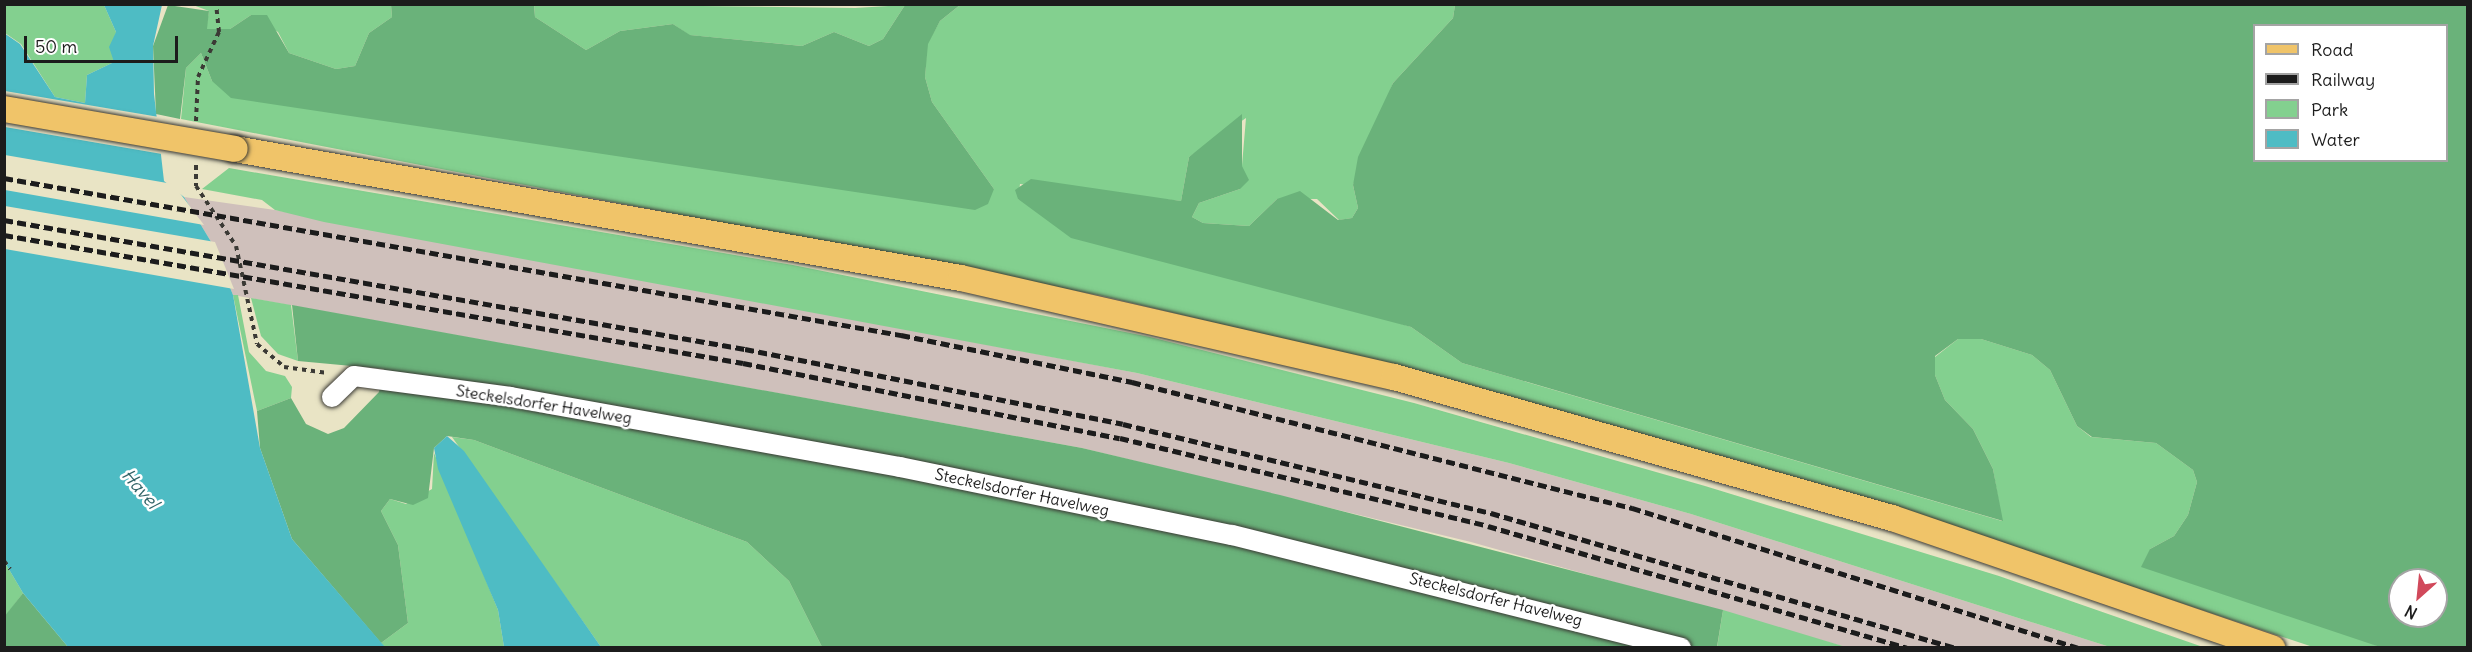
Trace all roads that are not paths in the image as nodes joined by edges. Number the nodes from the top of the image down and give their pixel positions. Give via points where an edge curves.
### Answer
1 (4, 109) edge
2 (332, 397) dead end
3 (1681, 648) edge
4 (2272, 648) edge

1 - 4 main road, bridge via 950,276 1372,371 1892,518
2 - 3 street, Steckelsdorfer Havelweg via 354,376 511,397 993,485 1470,591

